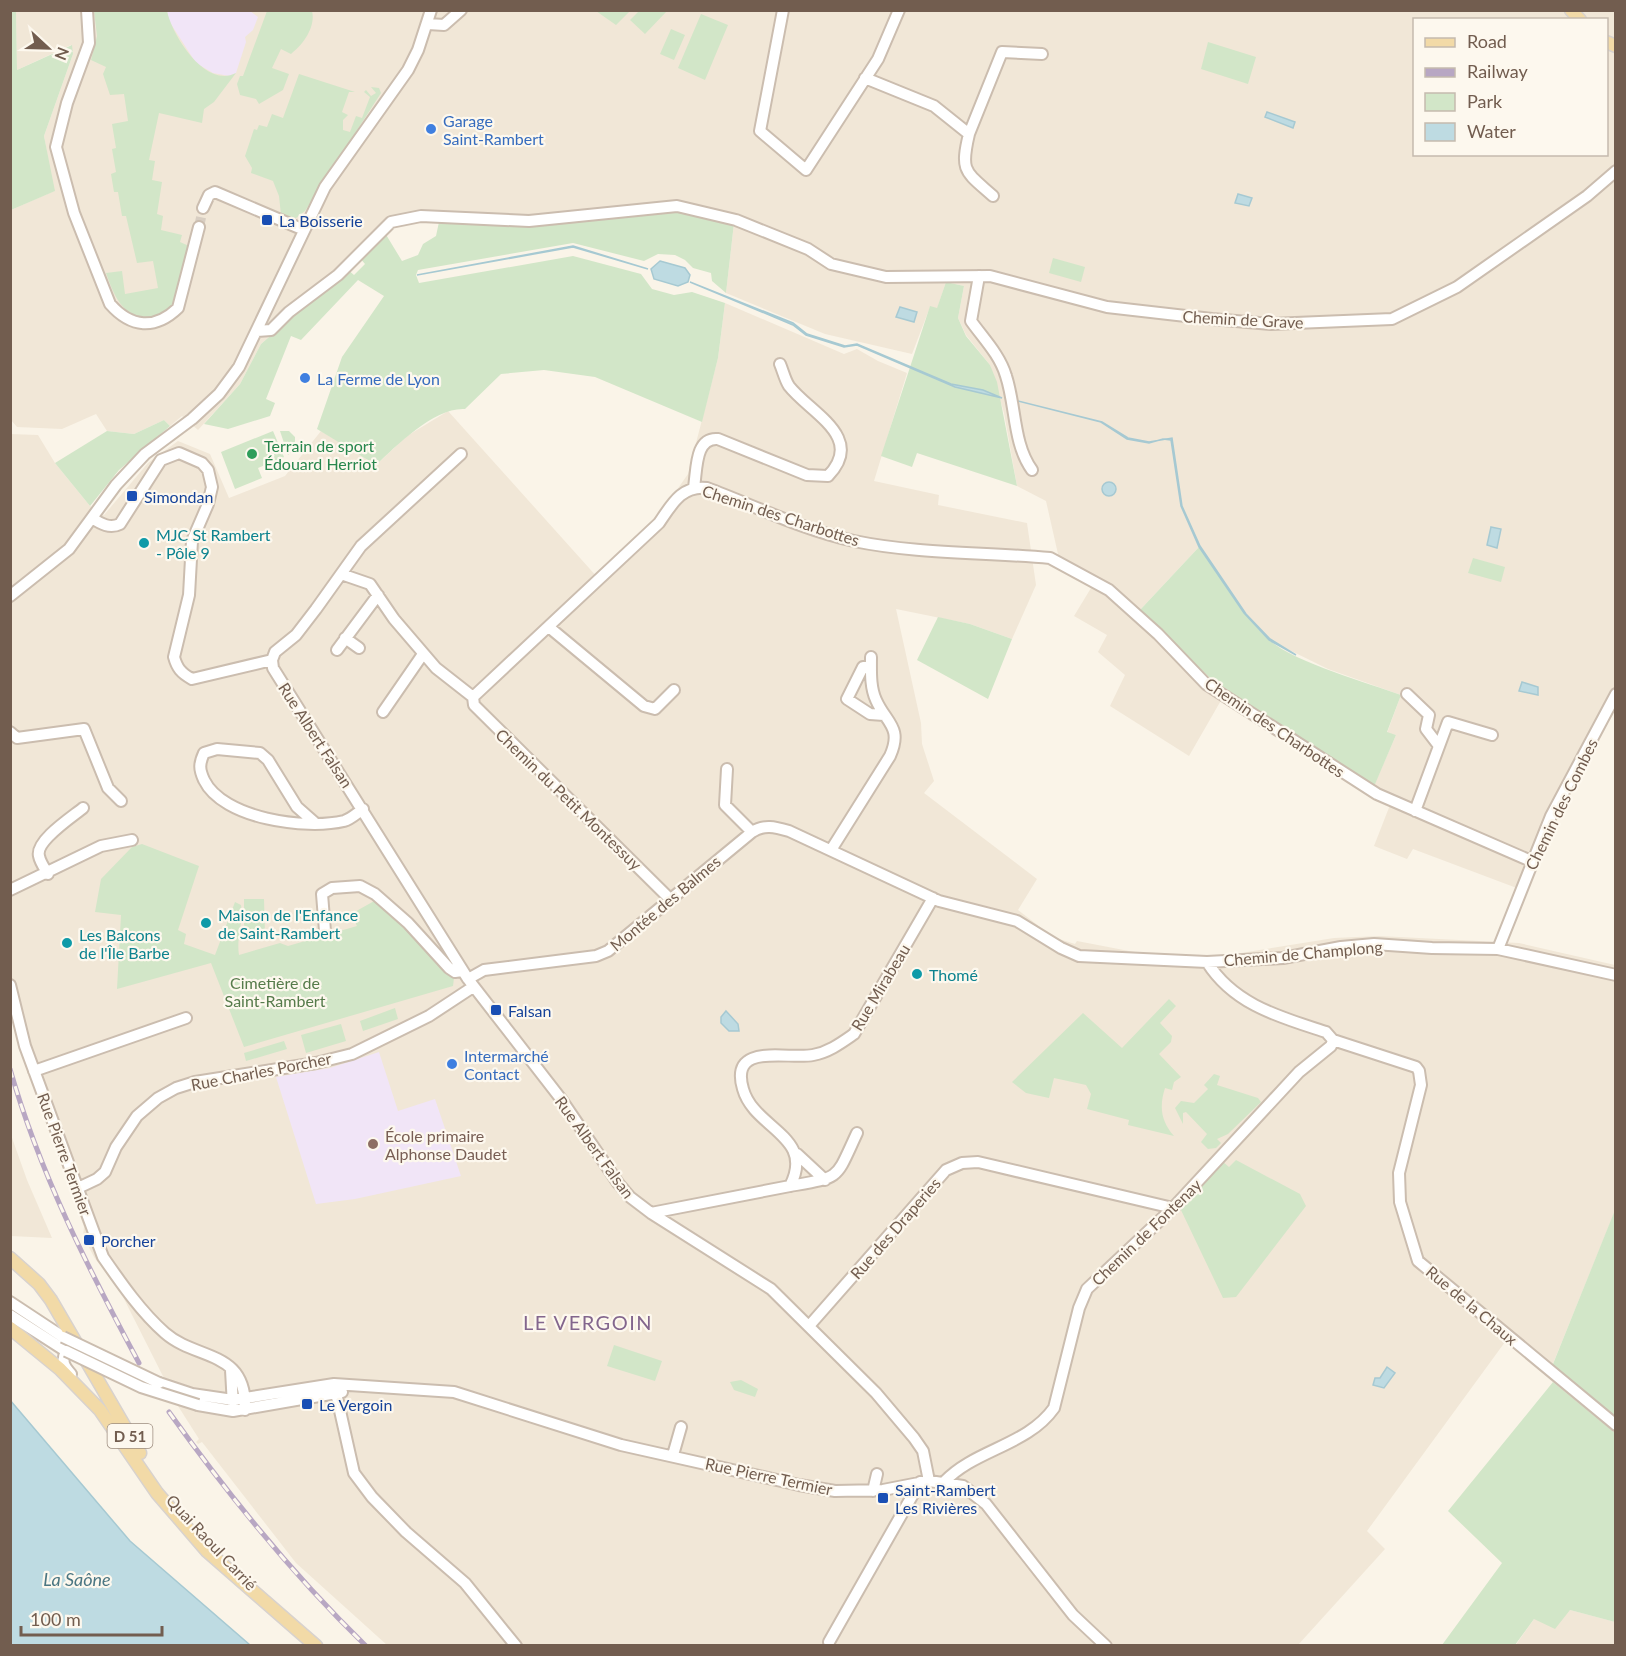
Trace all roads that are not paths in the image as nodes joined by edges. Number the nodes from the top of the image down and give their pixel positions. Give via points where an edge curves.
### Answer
1 (87, 10) edge
2 (431, 10) edge
3 (461, 10) edge
4 (783, 10) edge
5 (899, 10) edge
6 (428, 24) junction
7 (1042, 54) dead end
8 (865, 78) junction
9 (969, 134) junction
10 (1616, 171) edge
11 (993, 196) dead end
12 (203, 208) dead end
13 (199, 227) tunnel mouth
14 (304, 230) junction
15 (979, 276) junction
16 (257, 331) junction
17 (780, 364) dead end
18 (461, 454) dead end
19 (1032, 470) dead end
20 (694, 487) junction
21 (92, 518) junction
22 (341, 574) junction
23 (378, 595) junction
24 (10, 596) edge
25 (550, 628) junction
26 (345, 638) junction
27 (359, 648) dead end
28 (337, 650) dead end
29 (423, 654) junction
30 (272, 660) junction
31 (674, 690) dead end
32 (1407, 694) dead end
33 (1616, 694) edge
34 (473, 697) junction
35 (384, 712) dead end
36 (884, 715) junction
37 (1429, 715) junction
38 (1448, 722) junction
39 (10, 732) edge
40 (1492, 735) dead end
41 (1439, 746) junction
42 (727, 769) dead end
43 (121, 801) dead end
44 (83, 808) dead end
45 (363, 809) junction
46 (1414, 811) junction
47 (314, 822) junction
48 (752, 832) junction
49 (132, 840) dead end
50 (831, 850) junction
51 (1531, 861) junction
52 (48, 874) junction
53 (10, 890) edge
54 (669, 898) junction
55 (933, 898) junction
56 (325, 931) dead end
57 (1498, 949) junction
58 (1207, 962) junction
59 (1616, 975) edge
60 (468, 979) junction
61 (10, 985) edge
62 (186, 1018) dead end
63 (1333, 1040) junction
64 (34, 1071) junction
65 (857, 1133) dead end
66 (797, 1154) junction
67 (825, 1180) junction
68 (790, 1186) junction
69 (78, 1188) junction
70 (1173, 1208) junction
71 (651, 1213) junction
72 (10, 1258) edge
73 (10, 1302) edge
74 (10, 1315) edge
75 (809, 1326) junction
76 (10, 1328) edge
77 (66, 1351) junction
78 (93, 1354) junction
79 (335, 1388) junction
80 (239, 1405) junction
81 (100, 1410) junction
82 (1616, 1425) edge
83 (682, 1426) dead end
84 (673, 1455) junction
85 (877, 1474) dead end
86 (925, 1482) junction
87 (944, 1482) junction
88 (873, 1491) junction
89 (267, 1602) junction
90 (829, 1642) dead end
91 (316, 1646) edge
92 (516, 1646) edge
93 (1106, 1646) edge

1 - 13 street via 89,43 56,147 74,213 118,313 147,324 158,323 173,313 183,297
2 - 6 street
3 - 6 street via 444,25
4 - 8 street via 760,130 806,170
5 - 8 street via 878,59
6 - 14 street via 408,70 326,187
7 - 9 street via 1002,52
8 - 9 street via 934,106
9 - 11 street via 963,158 967,173
10 - 15 street, Chemin de Grave via 1587,196 1456,287 1392,319 1271,324 1160,314 1107,307
12 - 14 street via 214,192
14 - 16 street
15 - 16 street, Chemin de Grave via 886,277 831,264 807,249 736,220 677,206 530,221 421,216 391,222 339,275 271,330
15 - 19 street via 971,321 1000,360 1024,459
16 - 21 street via 239,367 219,394 145,454
17 - 20 street, Chemin des Charbottes via 788,385 836,431 840,452 835,468 828,476 807,475 711,438 700,450
18 - 22 street via 370,536
20 - 25 street, Chemin des Charbottes via 678,496 659,523
20 - 46 street, Chemin des Charbottes via 707,488 852,540 1050,558 1069,566 1109,590 1206,684 1377,794
21 - 24 street via 69,549
21 - 30 street via 114,527 120,524 161,460 179,453 202,463 212,487 192,541 189,595 174,657 176,666 192,679
22 - 23 street, Chemin du Petit Montessuy via 370,584
22 - 30 street via 296,635 275,652
23 - 26 street
23 - 29 street, Chemin du Petit Montessuy
25 - 31 street via 644,706 655,709
25 - 34 street, Chemin des Charbottes
26 - 27 street
26 - 28 street
29 - 34 street, Chemin du Petit Montessuy
29 - 35 street
30 - 45 street, Rue Albert Falsan via 273,668
32 - 37 street
33 - 51 street, Chemin des Combes
34 - 54 street, Chemin du Petit Montessuy via 474,705
36 - 36 street via 874,698 871,662 863,667 847,699 870,714
36 - 50 street via 895,731 894,747
37 - 38 street
37 - 41 street via 1426,729
38 - 40 street
38 - 41 street
39 - 43 street via 17,738 84,729 108,788
41 - 46 street
42 - 48 street via 725,805
44 - 52 street via 39,848
45 - 47 street via 346,821
45 - 60 street, Rue Albert Falsan
46 - 51 street, Chemin des Charbottes
47 - 47 street via 297,807 260,753 218,749 204,753 200,771 207,787 218,797 250,815 309,825
48 - 50 street via 773,826
48 - 54 street, Montée des Balmes
49 - 52 street via 101,846
50 - 55 street
51 - 57 street, Chemin des Combes
52 - 53 street
54 - 60 street, Montée des Balmes via 602,954 484,970
55 - 58 street, Chemin de Champlong via 1017,921 1078,956
55 - 66 street, Rue Mirabeau via 854,1034 836,1047 813,1055 759,1054 745,1065 740,1080 745,1096
56 - 60 street via 316,893 360,886 408,923 449,968
57 - 58 street, Chemin de Champlong via 1374,944 1282,958
57 - 59 street, Chemin de Champlong
58 - 63 street, Rue de la Chaux via 1216,976 1255,1007 1326,1032
60 - 69 street, Rue Charles Porcher via 429,1016 352,1054 176,1088 137,1116 105,1172
60 - 71 street, Rue Albert Falsan via 561,1099 618,1183
61 - 64 street, Rue Pierre Termier
62 - 64 street
63 - 70 street, Chemin de Fontenay
63 - 82 street, Rue de la Chaux via 1410,1064 1419,1071 1421,1085 1399,1173 1400,1202 1418,1261
64 - 69 street, Rue Pierre Termier
65 - 67 street via 837,1175
66 - 67 street, Rue Mirabeau
66 - 68 street via 798,1171
67 - 68 street
68 - 71 street
69 - 80 street, Rue Pierre Termier via 103,1257 121,1283 164,1333 184,1346 216,1358 231,1371 244,1389
70 - 75 street, Rue des Draperies via 978,1162 962,1163 946,1170
70 - 87 street, Chemin de Fontenay via 1087,1289 1054,1408 1044,1422 954,1470
71 - 75 street, Rue Albert Falsan via 771,1289
72 - 89 main road, Quai Raoul Carrié / D 51 via 51,1300 128,1434 171,1498
73 - 78 street, Rue Pierre Termier, bridge
74 - 77 street, Rue Pierre Termier
75 - 86 street, Rue Albert Falsan via 915,1438 923,1451
76 - 81 main road, Quai Raoul Carrié / D 51 via 60,1369
77 - 78 street, Rue Pierre Termier, bridge
77 - 80 street, Rue Pierre Termier, bridge via 141,1387 198,1405
77 - 81 street via 63,1365
78 - 80 street, Rue Pierre Termier, bridge via 192,1394
79 - 80 street, Rue Pierre Termier
79 - 84 street, Rue Pierre Termier via 454,1392 621,1445
79 - 92 street via 354,1473 406,1533 465,1583
81 - 89 main road, Quai Raoul Carrié / D 51 via 157,1493 207,1551
83 - 84 street
84 - 88 street, Rue Pierre Termier via 799,1485 835,1491
85 - 88 street
86 - 87 street, Rue Pierre Termier
86 - 88 street, Rue Pierre Termier
86 - 90 street
87 - 93 street, Rue Pierre Termier via 963,1486 986,1504 1073,1615
89 - 91 main road, D 51

